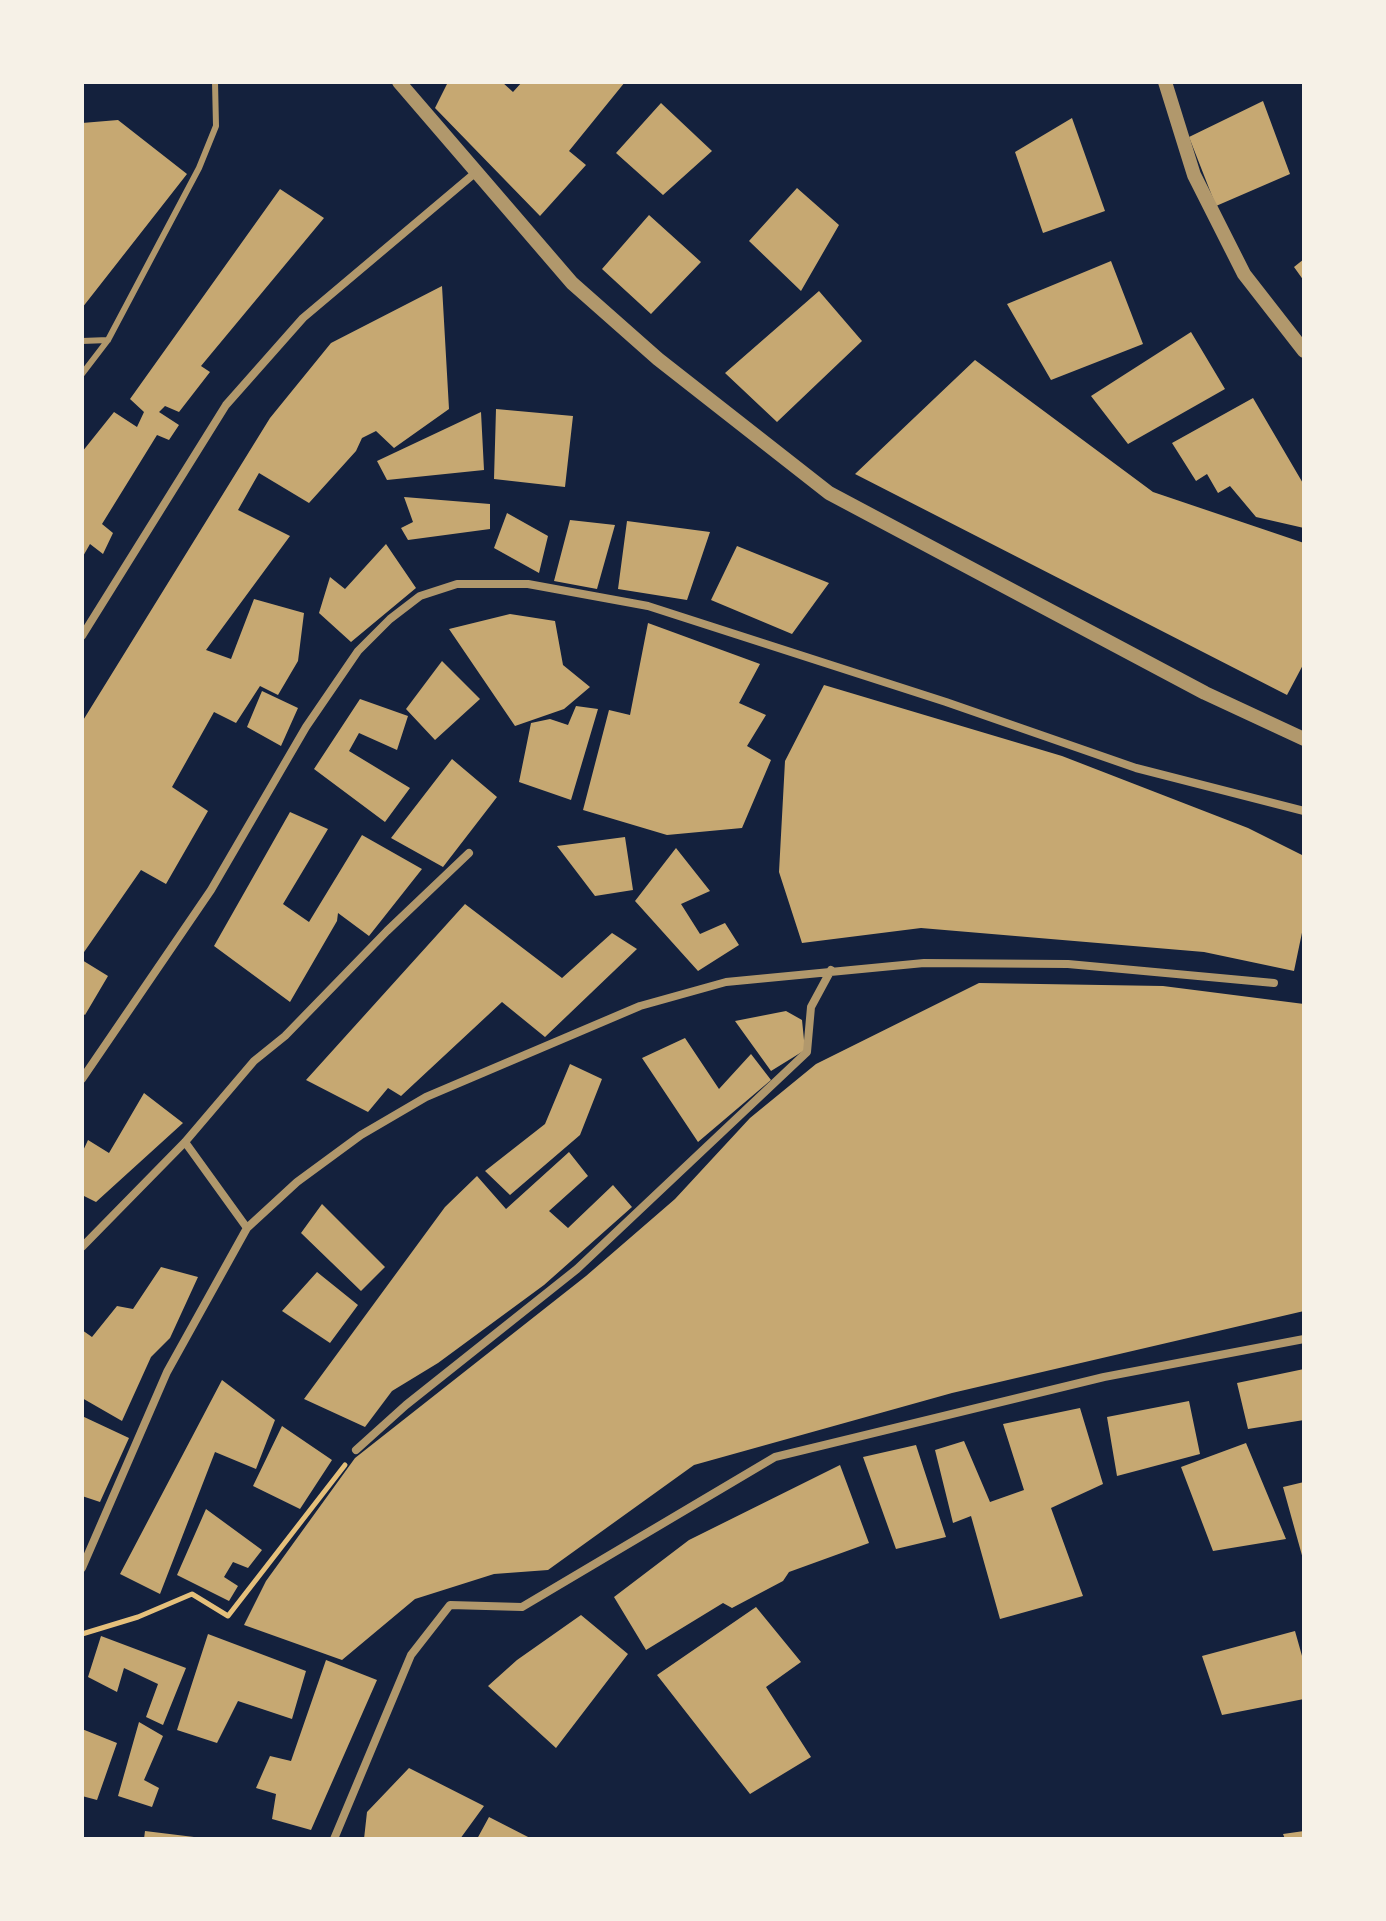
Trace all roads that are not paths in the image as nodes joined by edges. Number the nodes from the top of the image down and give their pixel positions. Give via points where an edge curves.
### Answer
1 (215, 82) edge
2 (399, 82) edge
3 (1165, 82) edge
4 (475, 173) junction
5 (108, 340) junction
6 (82, 341) edge
7 (1304, 351) edge
8 (82, 374) edge
9 (82, 636) edge
10 (1302, 738) edge
11 (1304, 811) edge
12 (469, 853) dead end
13 (831, 970) junction
14 (1274, 983) dead end
15 (82, 1079) edge
16 (185, 1142) junction
17 (247, 1228) junction
18 (82, 1247) edge
19 (1304, 1339) edge
20 (356, 1450) road end
21 (82, 1568) edge
22 (334, 1839) edge

1 - 5 lane via 216,126 199,168
2 - 4 street
3 - 7 street via 1194,175 1244,274
4 - 9 street via 303,318 226,405
4 - 10 street via 583,292 658,359 829,493 1205,693
5 - 6 lane
5 - 8 lane
11 - 15 street via 1136,768 648,606 528,584 457,584 420,596 358,651 306,727 211,890
12 - 16 street via 254,1061
13 - 14 street via 924,963 1068,964
13 - 17 street via 726,982 640,1006 426,1097 361,1135 297,1182
13 - 20 street via 811,1007 807,1052 577,1269
16 - 17 street
16 - 18 street
17 - 21 street via 167,1372
19 - 22 street via 1104,1377 775,1457 522,1607 450,1605 411,1655

